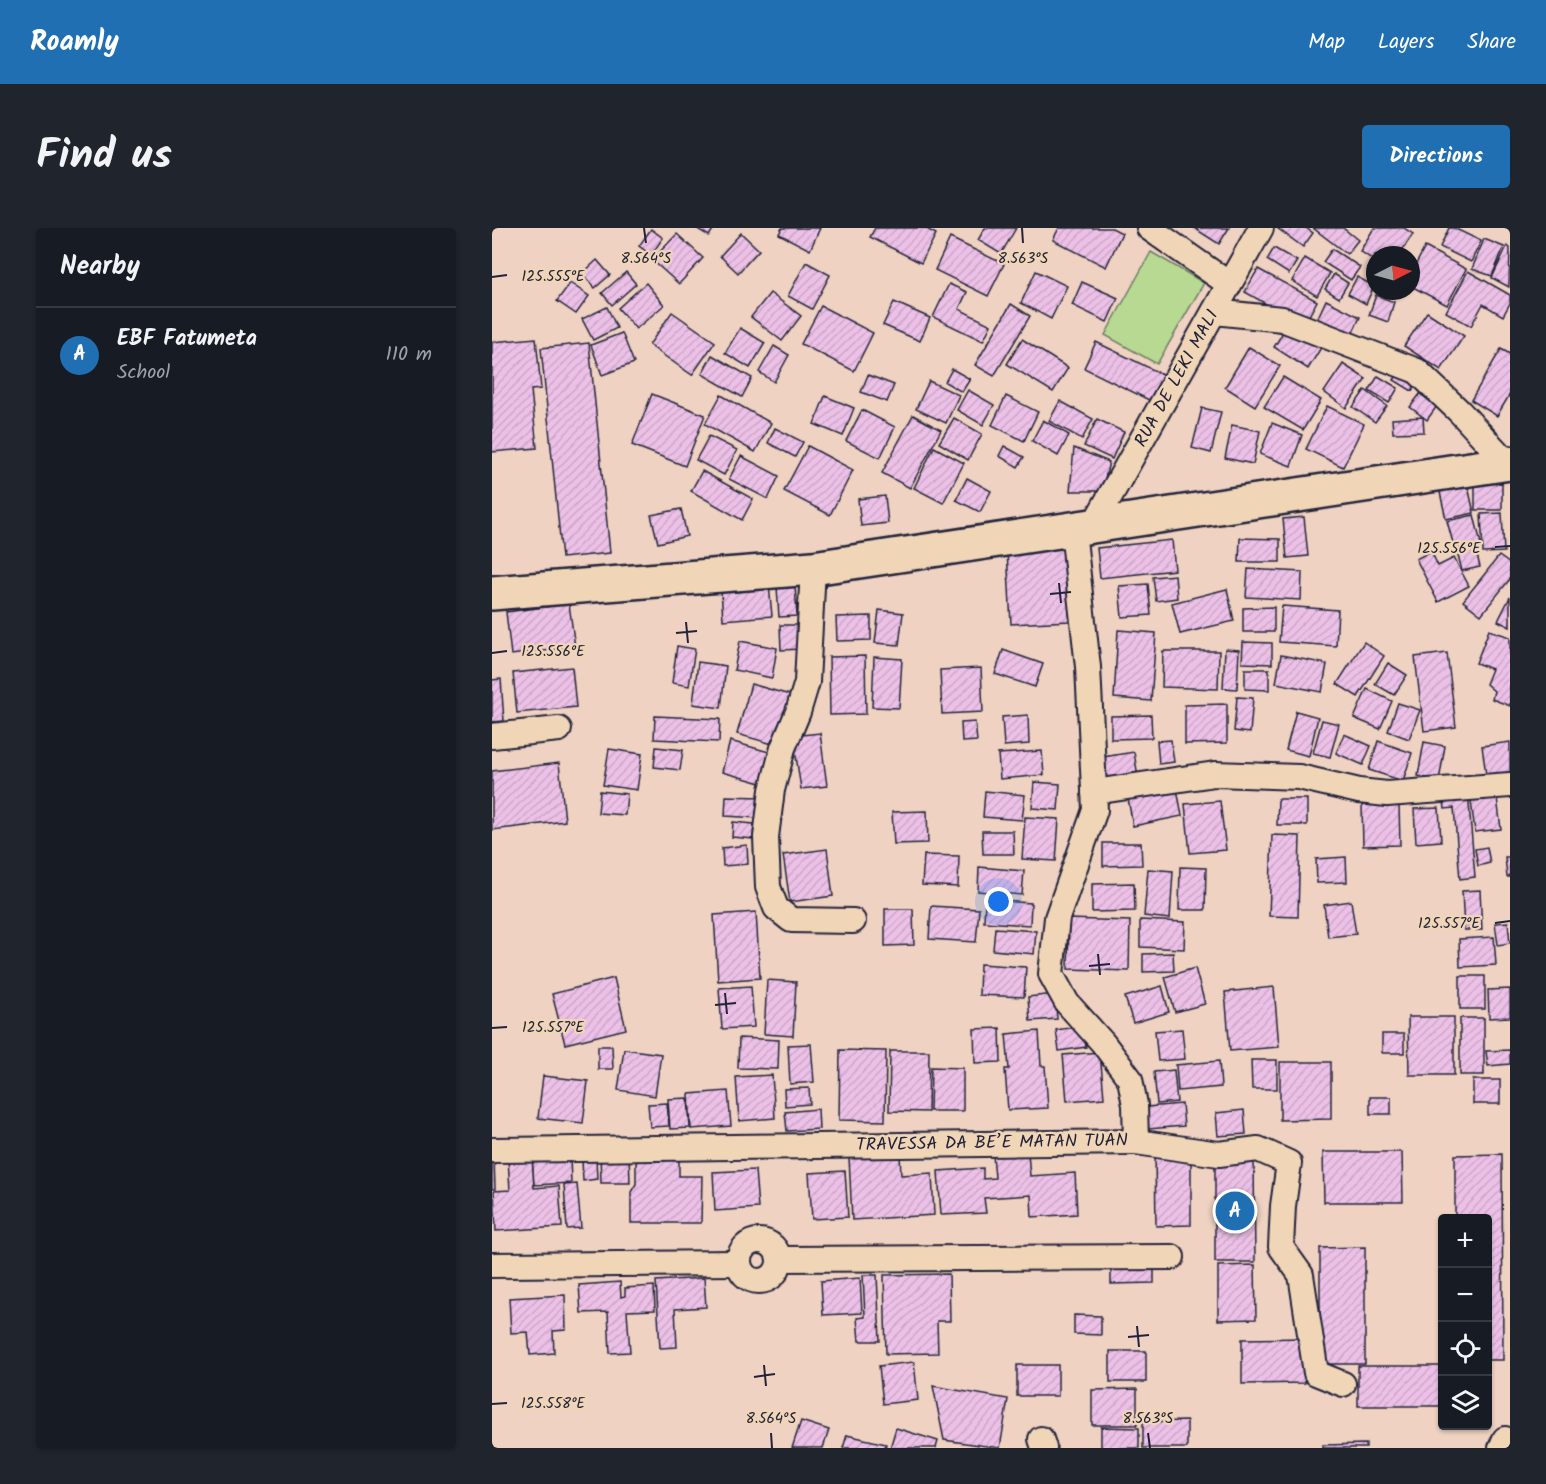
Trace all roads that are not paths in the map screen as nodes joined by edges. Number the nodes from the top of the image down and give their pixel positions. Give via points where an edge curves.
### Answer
1 (1149, 228) edge
2 (1261, 228) edge
3 (1229, 285) junction
4 (1214, 312) junction
5 (1509, 464) edge
6 (1083, 529) junction
7 (813, 568) junction
8 (492, 593) edge
9 (559, 729) dead end
10 (492, 736) edge
11 (1510, 785) edge
12 (1094, 792) junction
13 (853, 921) dead end
14 (1136, 1142) junction
15 (492, 1150) edge
16 (1173, 1257) dead end
17 (492, 1264) edge
18 (1343, 1384) dead end

1 - 3 street
2 - 3 street, RUA DE LEKI MALI
3 - 4 street, RUA DE LEKI MALI
4 - 5 street via 1282,319 1417,371
4 - 6 street, RUA DE LEKI MALI
5 - 6 main road
6 - 7 main road
6 - 12 street, TRAVESSA DA BE’E MATAN TUAN
7 - 8 main road
7 - 13 street via 807,682 772,790 766,837 768,888 776,908 791,920
9 - 10 street
11 - 12 street via 1387,794 1299,777 1215,774
12 - 14 street, TRAVESSA DA BE’E MATAN TUAN via 1095,810 1057,918 1051,974 1067,1003 1130,1079
14 - 15 street, TRAVESSA DA BE’E MATAN TUAN
14 - 18 street via 1219,1154 1258,1149 1289,1163 1281,1247 1301,1275 1316,1373
16 - 17 street via 779,1259 777,1271 767,1280 754,1282 743,1275 738,1263

